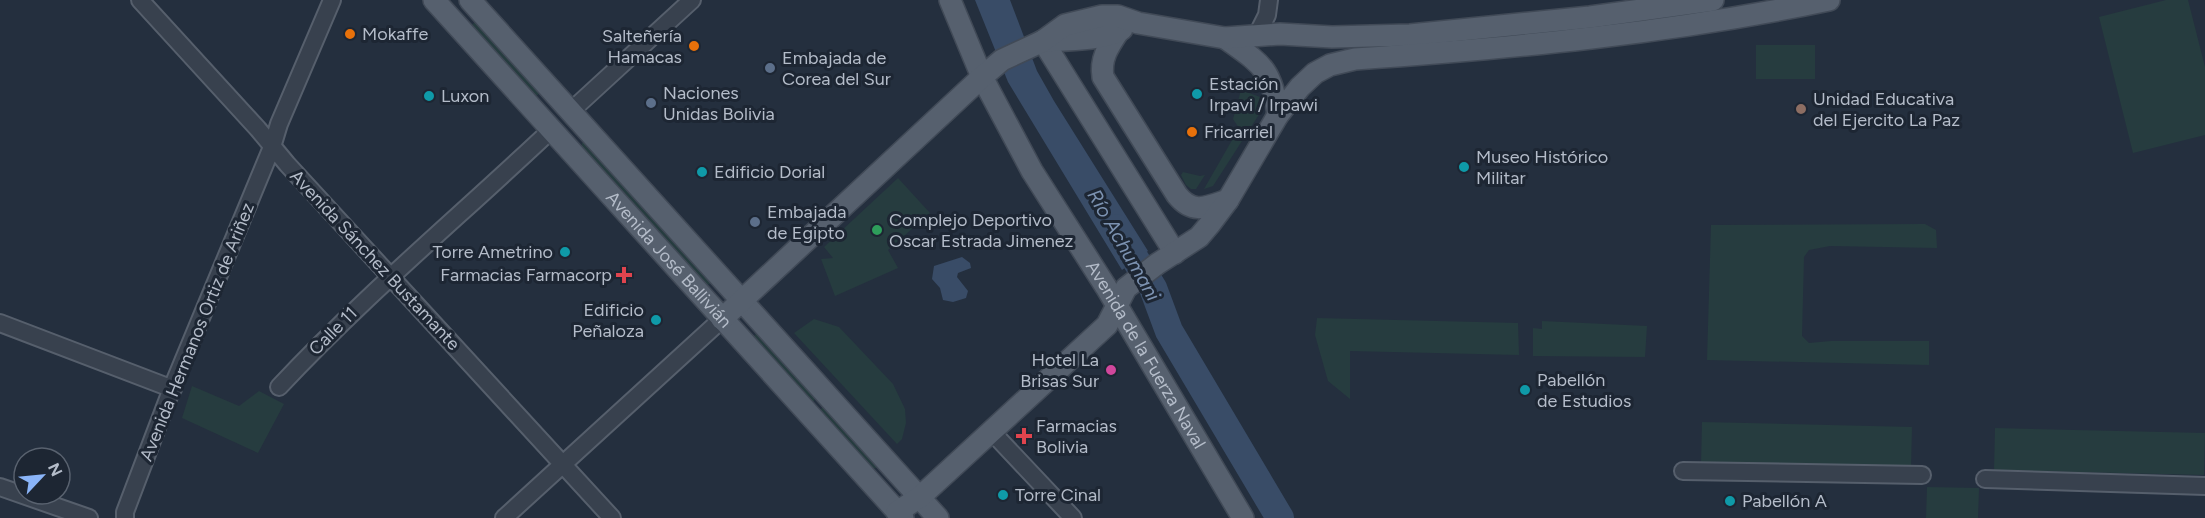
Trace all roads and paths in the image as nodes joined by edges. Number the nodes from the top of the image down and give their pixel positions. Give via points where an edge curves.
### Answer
1 (140, 0) edge
2 (332, 0) edge
3 (434, 0) edge
4 (470, 0) edge
5 (692, 0) edge
6 (950, 0) edge
7 (1269, 0) edge
8 (1829, 0) edge
9 (1709, 1) edge
10 (1643, 10) junction
11 (1138, 23) junction
12 (1707, 23) junction
13 (1646, 31) junction
14 (1118, 32) junction
15 (1257, 35) junction
16 (1225, 38) junction
17 (1038, 43) junction
18 (994, 65) junction
19 (571, 111) junction
20 (1278, 116) junction
21 (551, 130) junction
22 (272, 147) junction
23 (1228, 200) junction
24 (1175, 253) junction
25 (389, 276) junction
26 (1121, 296) junction
27 (741, 301) junction
28 (722, 319) junction
29 (0, 323) edge
30 (279, 387) dead end
31 (173, 389) junction
32 (992, 432) junction
33 (563, 464) junction
34 (1683, 471) dead end
35 (1922, 475) dead end
36 (1986, 479) dead end
37 (2205, 486) edge
38 (0, 487) edge
39 (920, 497) junction
40 (896, 516) edge
41 (89, 518) edge
42 (124, 518) edge
43 (504, 518) edge
44 (612, 518) edge
45 (938, 518) edge
46 (1073, 518) edge
47 (1243, 518) edge

1 - 22 street, Avenida Sánchez Bustamante
2 - 22 street, Avenida Hermanos Ortiz de Ariñez
3 - 21 main road, Avenida José Ballivián
4 - 19 main road, Avenida José Ballivián
5 - 19 street
6 - 18 main road, Avenida de la Fuerza Naval via 972,55
7 - 15 street
8 - 12 main road
9 - 10 main road
9 - 12 main road
10 - 13 main road
10 - 15 main road via 1410,36
11 - 14 main road
11 - 16 main road
11 - 17 main road via 1118,16 1084,19 1065,25
12 - 13 main road
13 - 20 main road via 1342,62 1316,73
14 - 17 main road
14 - 23 main road via 1103,58 1103,77 1177,195 1197,208
15 - 16 main road
16 - 20 main road via 1266,71 1273,85
17 - 18 main road
17 - 24 main road
18 - 26 main road, Avenida de la Fuerza Naval via 1032,171
18 - 27 main road
19 - 27 main road, Avenida José Ballivián
20 - 23 main road
21 - 25 street, Calle 11
21 - 28 main road, Avenida José Ballivián
22 - 25 street, Avenida Sánchez Bustamante
22 - 31 street, Avenida Hermanos Ortiz de Ariñez
23 - 24 main road via 1199,237
24 - 26 main road
25 - 30 street, Calle 11
25 - 33 street, Avenida Sánchez Bustamante
26 - 32 main road via 1107,325
26 - 47 main road, Avenida de la Fuerza Naval
27 - 28 main road
27 - 39 main road, Avenida José Ballivián
28 - 33 street
28 - 40 main road, Avenida José Ballivián
29 - 31 street
31 - 42 street, Avenida Hermanos Ortiz de Ariñez
32 - 39 main road
32 - 46 street
33 - 43 street
33 - 44 street, Avenida Sánchez Bustamante
34 - 35 street
36 - 37 street
38 - 41 street
39 - 40 main road
39 - 45 main road, Avenida José Ballivián

